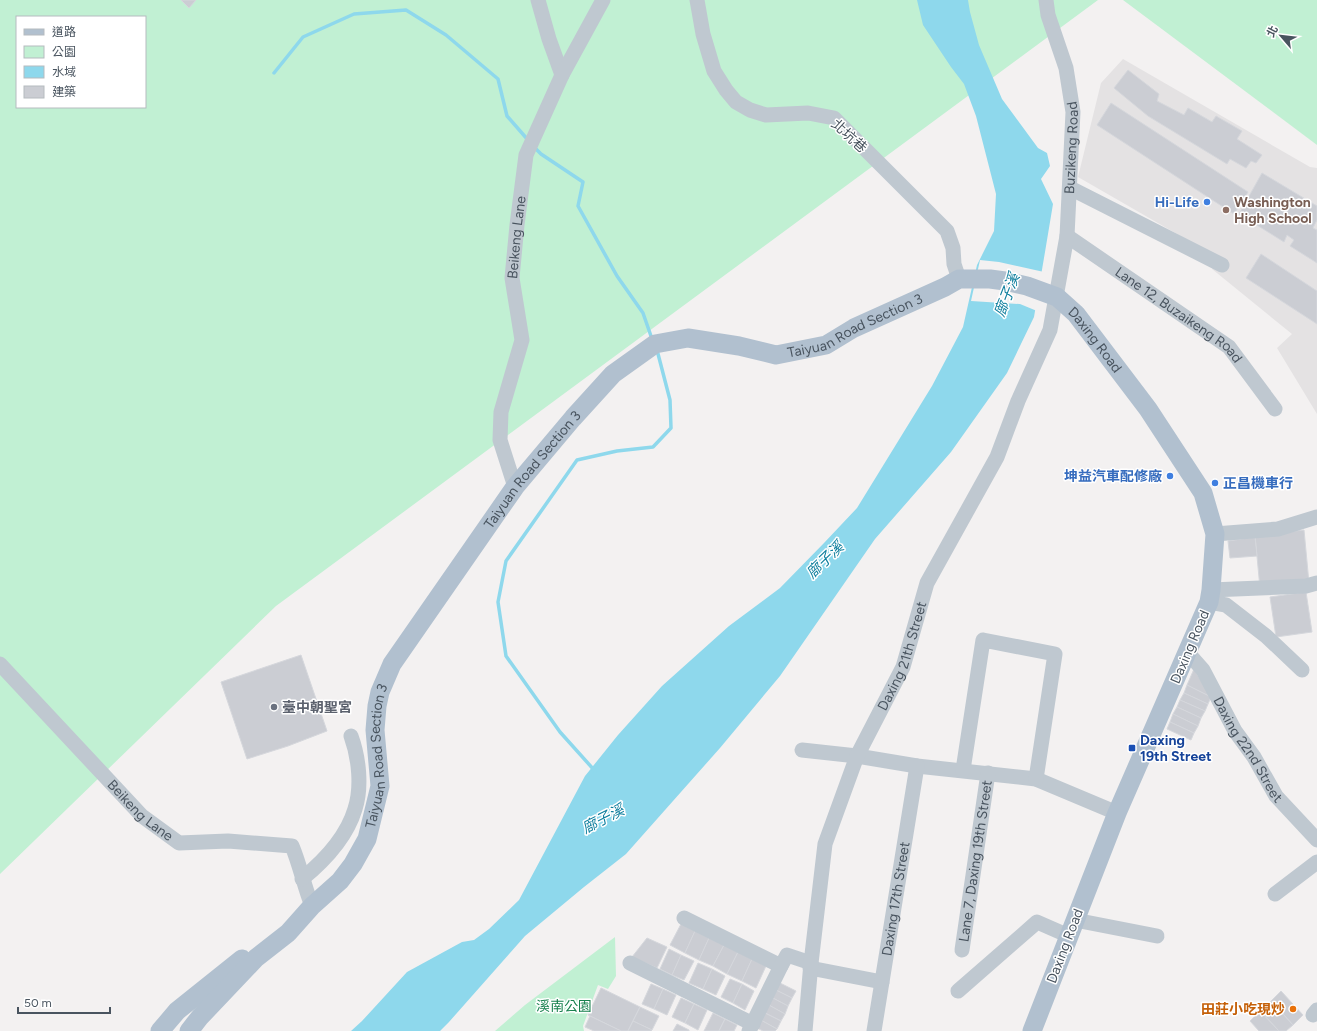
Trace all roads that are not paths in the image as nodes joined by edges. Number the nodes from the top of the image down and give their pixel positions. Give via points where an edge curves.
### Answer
1 (538, 0) edge
2 (603, 0) edge
3 (697, 0) edge
4 (1046, 0) edge
5 (562, 75) junction
6 (1070, 188) junction
7 (1067, 236) junction
8 (1222, 265) dead end
9 (963, 279) junction
10 (1052, 296) junction
11 (1275, 409) dead end
12 (515, 487) junction
13 (1317, 517) edge
14 (1215, 534) junction
15 (1317, 583) edge
16 (1210, 596) junction
17 (1188, 653) junction
18 (0, 664) edge
19 (1302, 670) dead end
20 (351, 736) dead end
21 (802, 750) dead end
22 (857, 756) junction
23 (917, 766) junction
24 (963, 770) junction
25 (988, 773) junction
26 (1036, 779) junction
27 (1117, 813) junction
28 (1317, 840) edge
29 (1317, 862) edge
30 (302, 879) junction
31 (1275, 894) dead end
32 (312, 906) junction
33 (684, 918) dead end
34 (1072, 928) junction
35 (1157, 936) dead end
36 (962, 950) dead end
37 (630, 963) dead end
38 (780, 966) junction
39 (811, 966) junction
40 (882, 982) junction
41 (958, 991) dead end
42 (751, 1027) edge
43 (160, 1031) edge
44 (189, 1031) edge
45 (805, 1031) edge
46 (874, 1031) edge
47 (1032, 1031) edge

1 - 5 street via 548,39
2 - 5 street, Beikeng Lane
3 - 9 street, 北坑巷 via 714,72 736,102 766,115 808,113 834,118 947,231 953,248 954,264
4 - 6 street, Buzikeng Road via 1048,14 1066,68 1073,112
5 - 12 street, Beikeng Lane via 526,155 517,225 512,278 522,340 501,412 500,440
6 - 7 street, Buzikeng Road
6 - 8 street
7 - 10 street, Buzikeng Road
7 - 11 street, Lane 12, Buzaikeng Road via 1229,347
9 - 10 main road, Daxing Road via 1005,281
9 - 12 main road, Taiyuan Road Section 3 via 854,328 826,345 776,355 688,338 652,347 613,374
10 - 14 main road, Daxing Road via 1076,314 1148,409 1203,493
10 - 22 street, Daxing 21th Street via 1050,330 1018,401 997,457 927,583 903,667
12 - 32 main road, Taiyuan Road Section 3 via 385,677 380,692 375,730 380,786 367,839 340,881
13 - 14 street via 1278,529
14 - 16 main road, Daxing Road
15 - 16 street
16 - 17 main road, Daxing Road
16 - 19 street via 1266,636
17 - 27 main road, Daxing Road
17 - 28 street, Daxing 22nd Street via 1203,670 1235,731 1254,756 1276,796
18 - 30 street, Beikeng Lane via 142,816 179,843 228,841 292,846 299,862
20 - 30 street via 358,769 355,809 332,849 318,866
21 - 22 street
22 - 23 street
22 - 39 street, Daxing 21th Street via 825,844
23 - 24 street
23 - 40 street, Daxing 17th Street
24 - 25 street
24 - 26 street via 983,640 1055,654
25 - 26 street
25 - 36 street, Lane 7, Daxing 19th Street
26 - 27 street
27 - 34 main road, Daxing Road
29 - 31 street
30 - 32 street, Beikeng Lane
32 - 43 main road, Taiyuan Road Section 3 via 277,930 177,1011
32 - 44 main road, Taiyuan Road Section 3 via 288,933 256,958
33 - 38 street
34 - 35 street
34 - 41 street via 1037,922
34 - 47 main road, Daxing Road
37 - 42 street
38 - 39 street via 787,955
38 - 42 street
39 - 40 street
39 - 45 street, Daxing 21th Street
40 - 46 street, Daxing 17th Street

